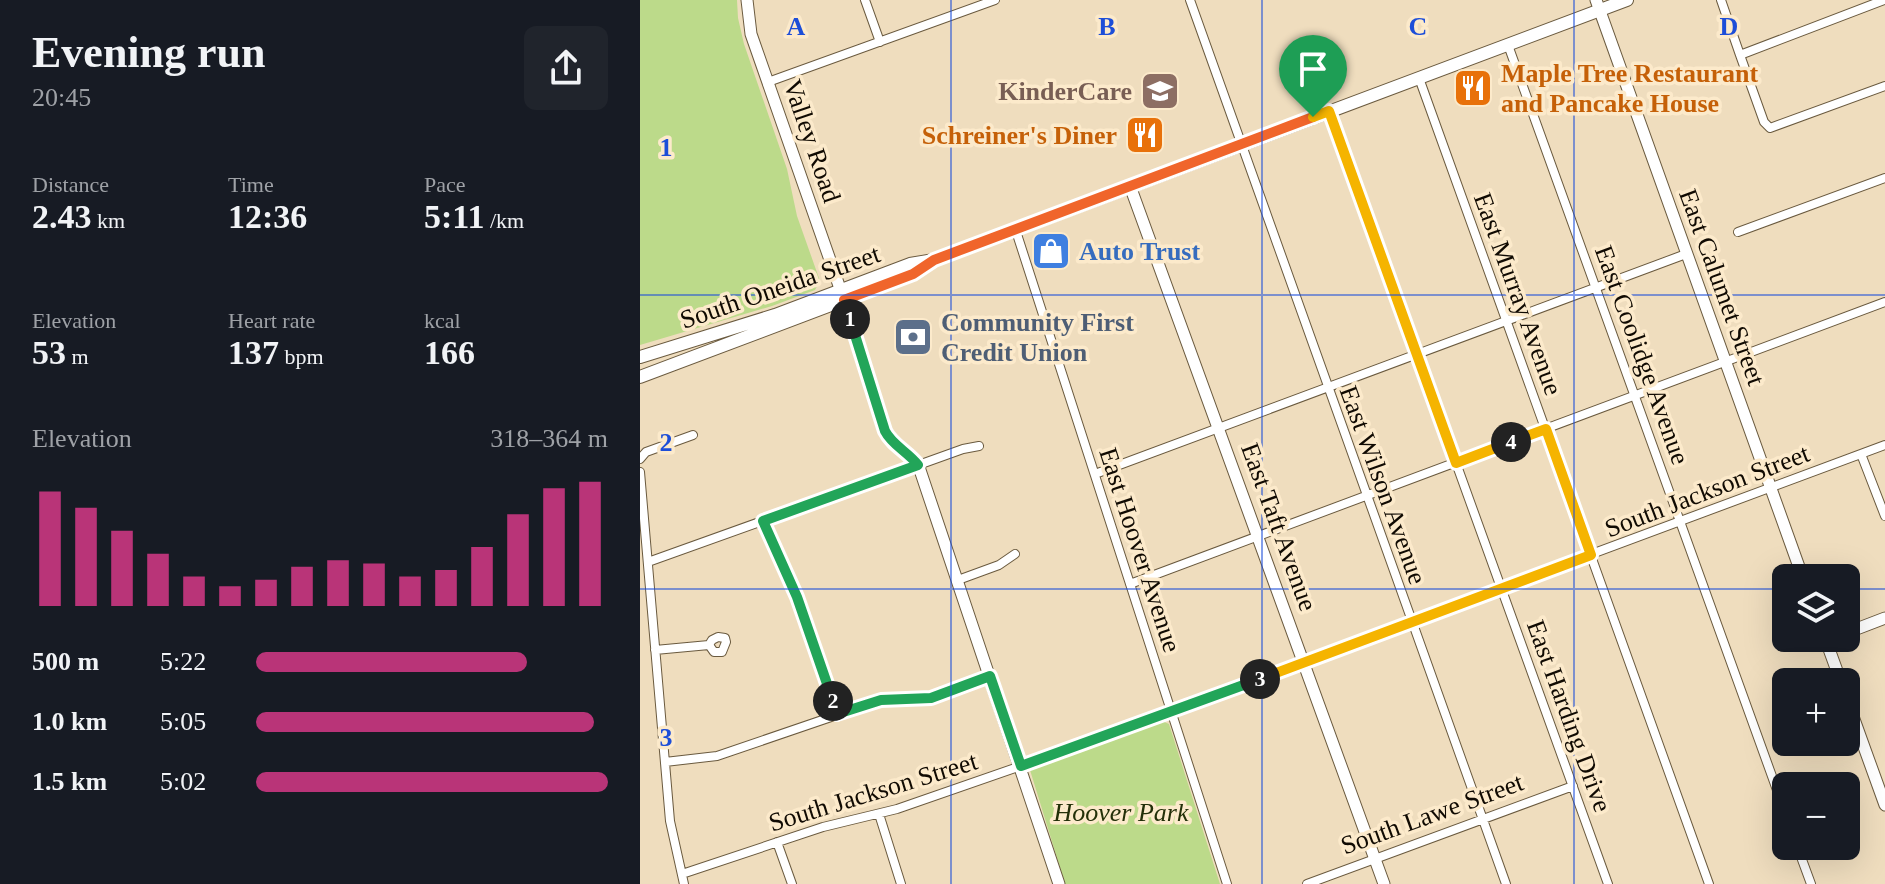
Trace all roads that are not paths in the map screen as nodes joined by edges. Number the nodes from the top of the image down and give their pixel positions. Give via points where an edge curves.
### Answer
1 (747, 0) edge
2 (865, 0) edge
3 (995, 0) edge
4 (1627, 0) edge
5 (1721, 0) edge
6 (1884, 0) edge
7 (1192, 1) edge
8 (981, 2) edge
9 (1598, 5) edge
10 (880, 42) junction
11 (1508, 45) junction
12 (1740, 55) junction
13 (1419, 78) junction
14 (768, 82) junction
15 (1885, 86) edge
16 (1329, 111) junction
17 (1240, 144) junction
18 (1885, 178) edge
19 (1130, 186) junction
20 (1015, 228) junction
21 (1738, 232) dead end
22 (1686, 254) junction
23 (1596, 288) junction
24 (842, 296) junction
25 (1885, 302) edge
26 (1507, 321) junction
27 (1417, 355) junction
28 (640, 357) edge
29 (1726, 361) junction
30 (640, 377) edge
31 (1327, 388) junction
32 (1635, 396) junction
33 (1219, 428) junction
34 (1546, 429) junction
35 (693, 435) dead end
36 (1885, 445) edge
37 (979, 446) dead end
38 (1861, 454) junction
39 (640, 459) edge
40 (1456, 463) junction
41 (918, 465) junction
42 (640, 472) edge
43 (1095, 474) junction
44 (1771, 488) junction
45 (1366, 496) junction
46 (1885, 516) edge
47 (763, 521) junction
48 (1680, 522) junction
49 (1259, 536) junction
50 (1015, 554) dead end
51 (1591, 555) junction
52 (648, 562) junction
53 (1798, 564) edge
54 (958, 580) junction
55 (1130, 584) junction
56 (1502, 589) junction
57 (1885, 618) edge
58 (1412, 622) junction
59 (1860, 628) edge
60 (709, 645) dead end
61 (655, 650) junction
62 (1304, 662) junction
63 (990, 676) junction
64 (1171, 712) junction
65 (837, 714) junction
66 (1860, 736) edge
67 (665, 762) junction
68 (1021, 766) junction
69 (1772, 776) edge
70 (1573, 786) junction
71 (1885, 805) edge
72 (879, 814) junction
73 (1483, 819) junction
74 (777, 842) junction
75 (1375, 859) junction
76 (1802, 860) edge
77 (682, 874) junction
78 (684, 884) edge
79 (792, 884) edge
80 (901, 884) edge
81 (1059, 884) edge
82 (1227, 884) edge
83 (1307, 884) edge
84 (1384, 884) edge
85 (1506, 884) edge
86 (1608, 884) edge
87 (1709, 884) edge
88 (1811, 884) edge

1 - 14 street, Valley Road via 751,34
2 - 10 street
3 - 8 street
4 - 9 main road, South Oneida Street
5 - 12 street
6 - 12 street
7 - 17 street, East Wilson Avenue
8 - 10 street
9 - 11 main road, South Oneida Street
9 - 22 street, East Calumet Street
10 - 14 street
11 - 13 main road, South Oneida Street
11 - 23 street, East Coolidge Avenue
12 - 15 street via 1770,128
13 - 16 main road, South Oneida Street
13 - 26 street, East Murray Avenue
14 - 24 street, Valley Road
16 - 17 main road, South Oneida Street
16 - 27 street, East Harding Drive
17 - 19 main road, South Oneida Street
17 - 31 street, East Wilson Avenue
18 - 21 street
19 - 20 main road, South Oneida Street
19 - 33 street, East Taft Avenue
20 - 24 main road, South Oneida Street via 910,264
20 - 43 street, East Hoover Avenue
22 - 23 street
22 - 29 street, East Calumet Street
23 - 26 street
23 - 32 street, East Coolidge Avenue
24 - 28 main road, South Oneida Street
24 - 30 main road, South Oneida Street
24 - 41 street, Valley Road via 888,438
25 - 29 street
26 - 27 street
26 - 34 street, East Murray Avenue
27 - 31 street
27 - 40 street, East Harding Drive
29 - 32 street
29 - 44 street, East Calumet Street
31 - 33 street
31 - 45 street, East Wilson Avenue
32 - 34 street
32 - 48 street, East Coolidge Avenue
33 - 43 street
33 - 49 street, East Taft Avenue
34 - 40 street
34 - 51 street, East Murray Avenue
35 - 39 street
36 - 38 street, South Jackson Street
37 - 41 street
38 - 44 street, South Jackson Street
38 - 46 street
40 - 45 street
40 - 56 street, East Harding Drive
41 - 47 street
41 - 54 street
42 - 52 street
43 - 55 street, East Hoover Avenue
44 - 48 street, South Jackson Street
44 - 53 street, East Calumet Street
45 - 49 street
45 - 58 street, East Wilson Avenue
47 - 52 street
47 - 65 street via 797,597
48 - 51 street, South Jackson Street
48 - 69 street, East Coolidge Avenue
49 - 55 street
49 - 62 street, East Taft Avenue
50 - 54 street
51 - 56 street, South Jackson Street
51 - 87 street, East Murray Avenue
52 - 61 street
54 - 63 street
55 - 64 street, East Hoover Avenue
56 - 58 street, South Jackson Street
56 - 70 street, East Harding Drive
57 - 59 street
58 - 62 street, South Jackson Street
58 - 73 street, East Wilson Avenue
60 - 61 street
61 - 67 street
62 - 64 street, South Jackson Street
62 - 75 street, East Taft Avenue
63 - 65 street via 931,698 881,700
63 - 68 street
64 - 68 street, South Jackson Street
64 - 82 street, East Hoover Avenue
65 - 67 street via 717,756
66 - 71 street
67 - 77 street
68 - 72 street, South Jackson Street
68 - 81 street
70 - 73 street, South Lawe Street
70 - 86 street, East Harding Drive
72 - 74 street, South Jackson Street
72 - 80 street
73 - 75 street, South Lawe Street
73 - 85 street, East Wilson Avenue
74 - 77 street, South Jackson Street
74 - 79 street
75 - 83 street, South Lawe Street
75 - 84 street, East Taft Avenue
76 - 88 street
77 - 78 street

